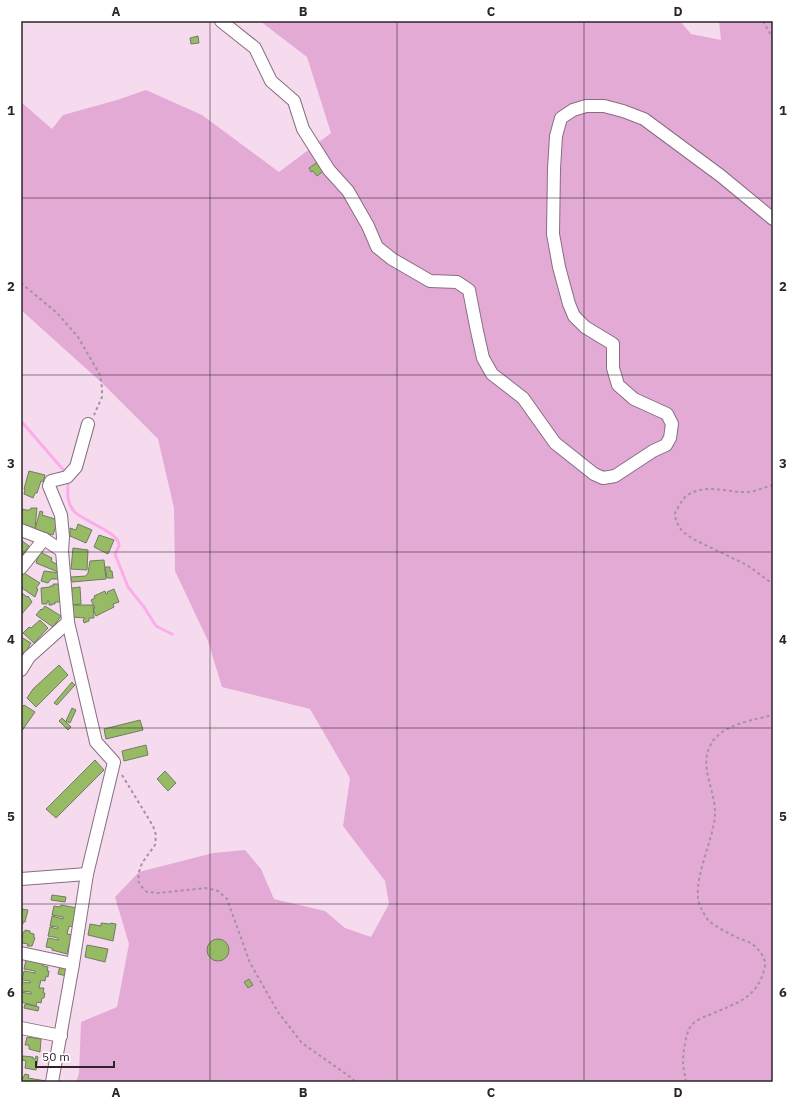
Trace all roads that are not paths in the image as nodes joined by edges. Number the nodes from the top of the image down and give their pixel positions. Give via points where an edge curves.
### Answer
1 (221, 21) edge
2 (773, 219) edge
3 (88, 424) road end
4 (21, 530) edge
5 (44, 539) junction
6 (62, 551) junction
7 (21, 568) edge
8 (68, 622) junction
9 (21, 670) edge
10 (87, 874) junction
11 (21, 879) edge
12 (21, 953) edge
13 (73, 964) junction
14 (21, 1028) edge
15 (61, 1036) junction
16 (52, 1082) edge

1 - 2 street via 255,48 270,81 294,101 303,129 329,170 348,191 377,247 392,259 430,281 457,282 469,290 483,358 492,374 523,398 555,443 594,474 603,478 615,476 666,445 672,424 667,414 634,399 618,385 613,368 613,344 585,327 574,316 569,304 553,234 556,136 561,118 573,110 586,106 604,106 644,119 721,176
3 - 6 street via 76,467 67,477 51,481 49,486 61,515
4 - 5 street
5 - 6 street
5 - 7 street
6 - 8 street
8 - 9 street via 29,657
8 - 10 street via 96,742 114,762
10 - 11 street
10 - 13 street
12 - 13 street
13 - 15 street
14 - 15 street
15 - 16 street

